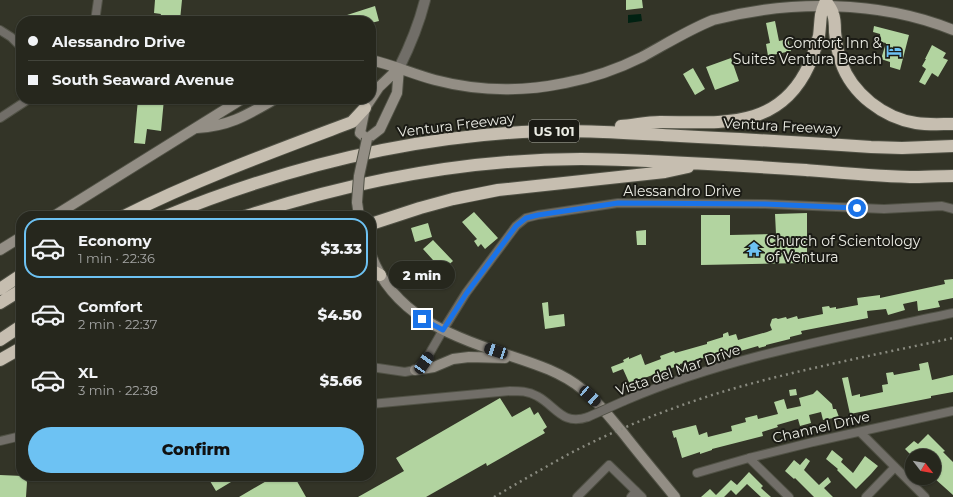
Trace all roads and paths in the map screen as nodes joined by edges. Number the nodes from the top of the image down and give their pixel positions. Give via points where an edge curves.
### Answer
1 (98, 0) edge
2 (426, 0) edge
3 (826, 0) edge
4 (96, 16) edge
5 (0, 30) edge
6 (953, 30) edge
7 (16, 42) edge
8 (376, 61) edge
9 (399, 68) junction
10 (376, 90) edge
11 (21, 104) edge
12 (234, 104) edge
13 (266, 104) edge
14 (364, 104) edge
15 (0, 118) edge
16 (953, 124) edge
17 (197, 128) junction
18 (583, 130) junction
19 (363, 136) junction
20 (953, 146) edge
21 (703, 164) junction
22 (953, 176) edge
23 (953, 209) edge
24 (62, 211) edge
25 (134, 211) edge
26 (179, 211) edge
27 (263, 211) edge
28 (358, 211) edge
29 (376, 222) edge
30 (16, 239) edge
31 (0, 250) edge
32 (376, 273) edge
33 (16, 279) edge
34 (0, 290) edge
35 (16, 293) edge
36 (0, 304) edge
37 (953, 313) edge
38 (16, 329) edge
39 (443, 330) junction
40 (0, 340) edge
41 (16, 351) edge
42 (520, 359) junction
43 (0, 360) edge
44 (376, 368) edge
45 (415, 370) junction
46 (376, 404) edge
47 (953, 411) edge
48 (860, 432) junction
49 (16, 437) edge
50 (0, 441) edge
51 (749, 458) junction
52 (894, 467) junction
53 (697, 474) dead end
54 (636, 495) edge
55 (577, 497) edge
56 (675, 497) edge
57 (789, 497) edge
58 (866, 497) edge
59 (925, 497) edge

1 - 4 street
2 - 9 street via 408,51
3 - 6 main road via 890,7 924,17
3 - 9 main road via 780,3 728,15 691,30 628,63 598,75 564,84 508,89 468,86 434,80
3 - 16 highway via 834,15 841,62 848,76 866,98 899,119 917,123
3 - 18 highway via 814,52 801,80 788,96 765,112 747,119 728,122 658,122
5 - 7 street
8 - 9 main road
9 - 10 main road
9 - 19 main road via 398,93 380,129
11 - 15 street
12 - 17 main road
13 - 17 main road via 238,120 214,127
14 - 19 main road
14 - 25 highway via 352,122 209,177
17 - 24 main road
18 - 20 highway, Ventura Freeway / US 101 via 871,147
18 - 26 highway, Ventura Freeway / US 101 via 470,136 377,151 274,177
19 - 28 main road, bridge
21 - 22 highway, US 101 via 910,177
21 - 27 highway, US 101 via 579,159 480,164 378,180
21 - 29 highway via 665,172 498,190 453,199
23 - 39 street, Alessandro Drive via 942,206 884,210 765,204 618,203 538,215 526,218 516,226
30 - 31 main road
32 - 39 main road via 408,308
33 - 34 highway
35 - 36 highway
37 - 46 street, Vista del Mar Drive, bridge via 799,346 711,370 575,420 566,418 537,396 524,391
38 - 40 highway
39 - 42 main road
39 - 45 street, Alessandro Drive via 424,363
41 - 43 highway
42 - 45 main road via 469,357
42 - 56 main road via 566,378 588,393
44 - 45 street via 400,372
47 - 48 street, Channel Drive
48 - 51 street, Channel Drive
48 - 52 street
49 - 50 street
51 - 53 street, Channel Drive
51 - 57 street
52 - 58 street
52 - 59 street
54 - 55 street via 609,465

